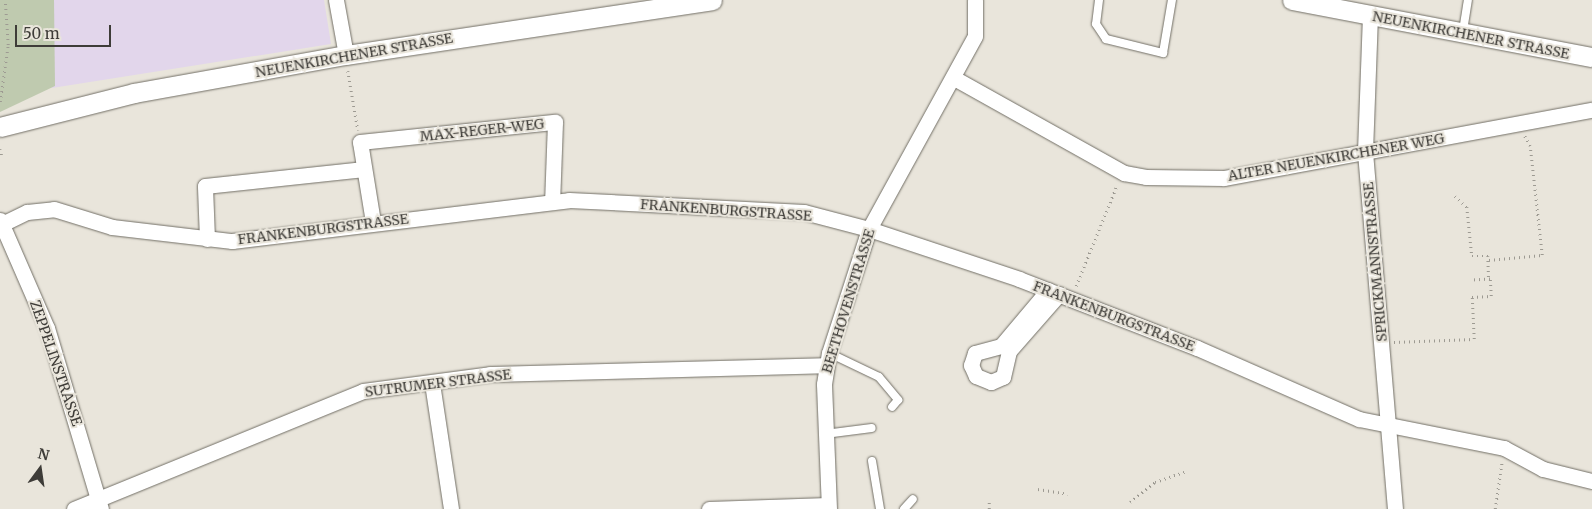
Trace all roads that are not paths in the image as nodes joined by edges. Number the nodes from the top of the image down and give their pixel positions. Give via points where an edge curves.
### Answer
1 (336, 0) edge
2 (705, 0) edge
3 (975, 0) edge
4 (1099, 0) edge
5 (1172, 0) edge
6 (1292, 0) edge
7 (1468, 0) edge
8 (1323, 3) edge
9 (1370, 15) junction
10 (1462, 33) junction
11 (1592, 58) edge
12 (347, 63) junction
13 (954, 78) junction
14 (1592, 110) edge
15 (0, 127) edge
16 (1365, 152) junction
17 (364, 169) junction
18 (552, 202) junction
19 (1, 222) edge
20 (373, 222) junction
21 (869, 229) junction
22 (207, 239) junction
23 (1060, 294) junction
24 (828, 359) junction
25 (432, 382) junction
26 (892, 407) dead end
27 (1387, 422) junction
28 (872, 428) dead end
29 (825, 434) junction
30 (872, 461) dead end
31 (1592, 481) edge
32 (913, 500) dead end
33 (100, 502) edge
34 (828, 507) edge
35 (74, 509) edge
36 (450, 509) edge
37 (710, 509) edge
38 (880, 509) edge
39 (904, 509) edge
40 (1395, 509) edge

1 - 12 street
2 - 12 street, NEUENKIRCHENER STRASSE
3 - 13 street, BEETHOVENSTRASSE via 975,36
4 - 5 lane via 1096,24 1106,39 1164,53
6 - 8 street, NEUENKIRCHENER STRASSE
7 - 10 lane
8 - 9 street, NEUENKIRCHENER STRASSE
9 - 10 street, NEUENKIRCHENER STRASSE
9 - 16 street, SPRICKMANNSTRASSE
10 - 11 street, NEUENKIRCHENER STRASSE
12 - 15 street, NEUENKIRCHENER STRASSE via 116,96
13 - 16 street, ALTER NEUENKIRCHENER WEG via 1124,173 1224,178
13 - 21 street, BEETHOVENSTRASSE
14 - 16 street, ALTER NEUENKIRCHENER WEG
16 - 27 street, SPRICKMANNSTRASSE
17 - 18 street, MAX-REGER-WEG via 360,142 555,122
17 - 20 street
17 - 22 street via 205,186
18 - 20 street, FRANKENBURGSTRASSE
18 - 21 street, FRANKENBURGSTRASSE via 804,212
19 - 22 street, FRANKENBURGSTRASSE via 27,212 54,209 112,227
19 - 33 street, ZEPPELINSTRASSE via 47,328
20 - 22 street, FRANKENBURGSTRASSE via 232,241
21 - 23 street, FRANKENBURGSTRASSE
21 - 24 street, BEETHOVENSTRASSE
23 - 23 street via 1000,346 975,353 971,365 976,376 991,382 1003,377 1008,351
23 - 27 street, FRANKENBURGSTRASSE via 1359,419
24 - 25 street, SUTRUMER STRASSE via 490,374
24 - 26 lane via 879,377 898,400
24 - 29 street, BEETHOVENSTRASSE
25 - 33 street, SUTRUMER STRASSE via 363,391
25 - 36 street
27 - 31 street, FRANKENBURGSTRASSE via 1504,448 1543,469
27 - 40 street, SPRICKMANNSTRASSE
28 - 29 lane
29 - 34 street, BEETHOVENSTRASSE
30 - 38 lane
32 - 39 lane
33 - 35 street, SUTRUMER STRASSE
34 - 37 street

